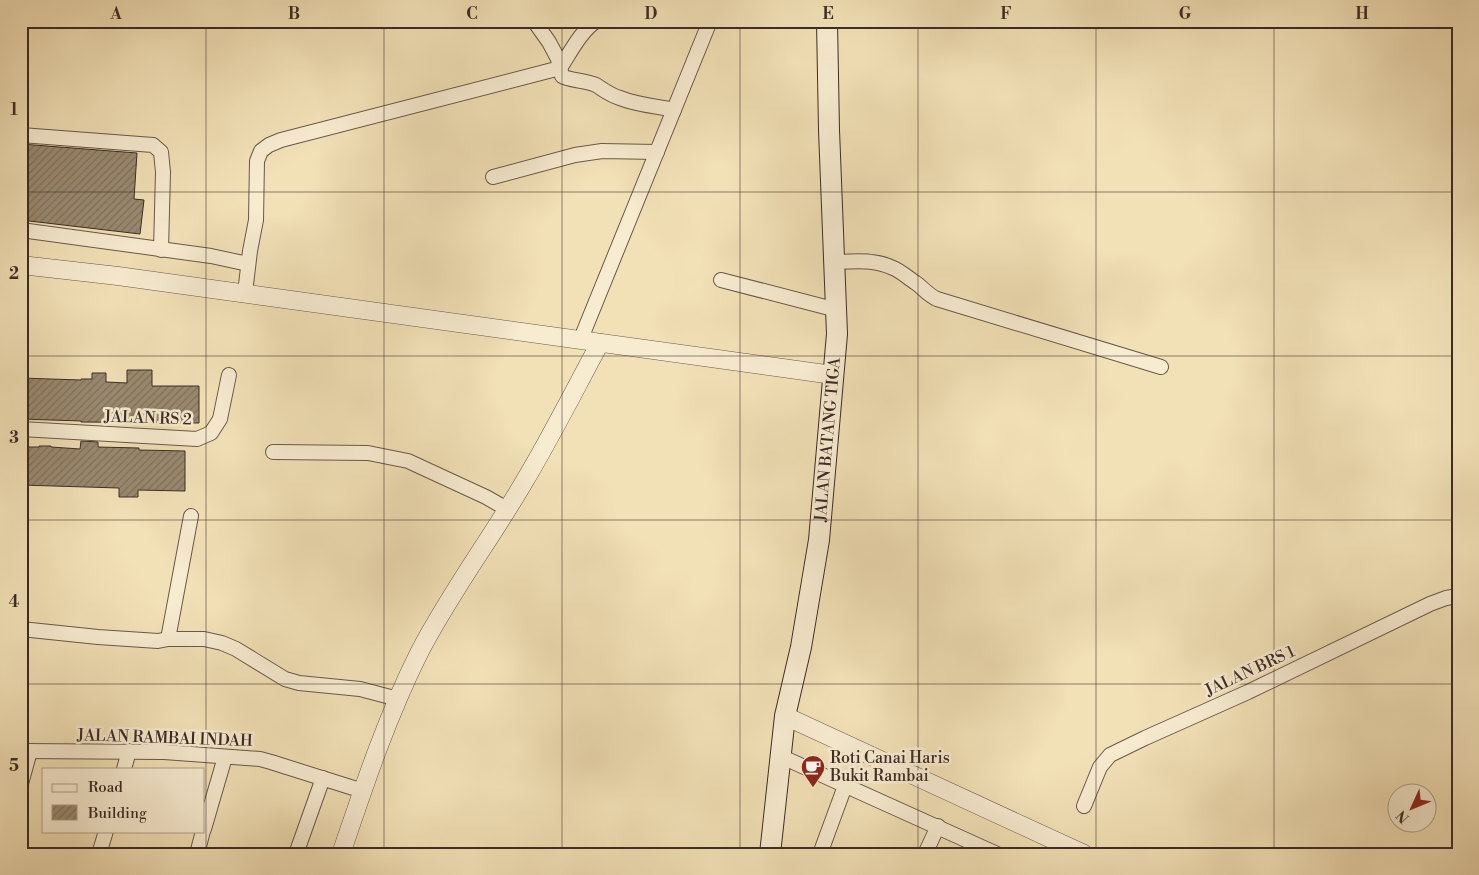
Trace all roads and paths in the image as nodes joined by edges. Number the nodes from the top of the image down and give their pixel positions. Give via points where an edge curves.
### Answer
1 (534, 21) edge
2 (596, 21) edge
3 (710, 21) edge
4 (827, 21) edge
5 (560, 68) junction
6 (674, 110) junction
7 (21, 135) edge
8 (657, 152) junction
9 (493, 177) dead end
10 (21, 230) edge
11 (161, 250) junction
12 (835, 262) junction
13 (248, 264) junction
14 (21, 265) edge
15 (721, 280) dead end
16 (245, 293) junction
17 (837, 310) junction
18 (580, 341) junction
19 (600, 343) junction
20 (1161, 368) dead end
21 (229, 375) dead end
22 (833, 375) junction
23 (21, 429) edge
24 (273, 452) dead end
25 (507, 509) junction
26 (191, 516) dead end
27 (1458, 596) edge
28 (21, 629) edge
29 (168, 639) junction
30 (398, 699) junction
31 (785, 716) junction
32 (26, 751) edge
33 (129, 751) junction
34 (780, 756) junction
35 (225, 757) junction
36 (124, 768) edge
37 (322, 778) junction
38 (21, 784) edge
39 (845, 786) junction
40 (363, 791) junction
41 (1084, 806) dead end
42 (938, 826) junction
43 (205, 827) edge
44 (106, 832) edge
45 (203, 832) edge
46 (99, 854) edge
47 (197, 854) edge
48 (296, 854) edge
49 (341, 854) edge
50 (770, 854) edge
51 (820, 854) edge
52 (925, 854) edge
53 (997, 854) edge
54 (1084, 854) edge

1 - 5 street via 549,42
2 - 5 street
3 - 6 street
4 - 12 main road, JALAN BATANG TIGA
5 - 6 street via 565,78 596,85 622,99
5 - 13 street via 269,145 257,161 256,220
6 - 8 street
7 - 11 street via 153,145 161,152 163,172
8 - 9 street via 602,151 575,155
8 - 18 street
10 - 11 street
11 - 13 street
12 - 17 main road, JALAN BATANG TIGA
12 - 20 street via 882,263 895,268 937,299
13 - 16 street
14 - 16 street
15 - 17 street
16 - 18 street
17 - 22 main road, JALAN BATANG TIGA
18 - 19 street
19 - 22 street
19 - 25 street
21 - 23 street, JALAN RS 2 via 220,419 211,433 197,438
22 - 31 main road, JALAN BATANG TIGA via 819,540 801,647
24 - 25 street via 368,454 408,461 486,496
25 - 30 street via 452,594
26 - 29 street
27 - 41 street, JALAN BRS 1 via 1430,604 1110,755 1100,767
28 - 29 street via 98,638
29 - 30 street via 204,638 236,649 285,679 360,689
30 - 40 street
31 - 34 main road, JALAN BATANG TIGA
31 - 54 street
32 - 33 street, JALAN RAMBAI INDAH
32 - 38 street
33 - 35 street, JALAN RAMBAI INDAH
33 - 36 street
34 - 39 street
34 - 50 main road, JALAN BATANG TIGA
35 - 37 street, JALAN RAMBAI INDAH via 271,762
35 - 43 street
37 - 40 street, JALAN RAMBAI INDAH
37 - 48 street
39 - 42 street
39 - 51 street
40 - 49 street
42 - 52 street
42 - 53 street
44 - 46 street
45 - 47 street

